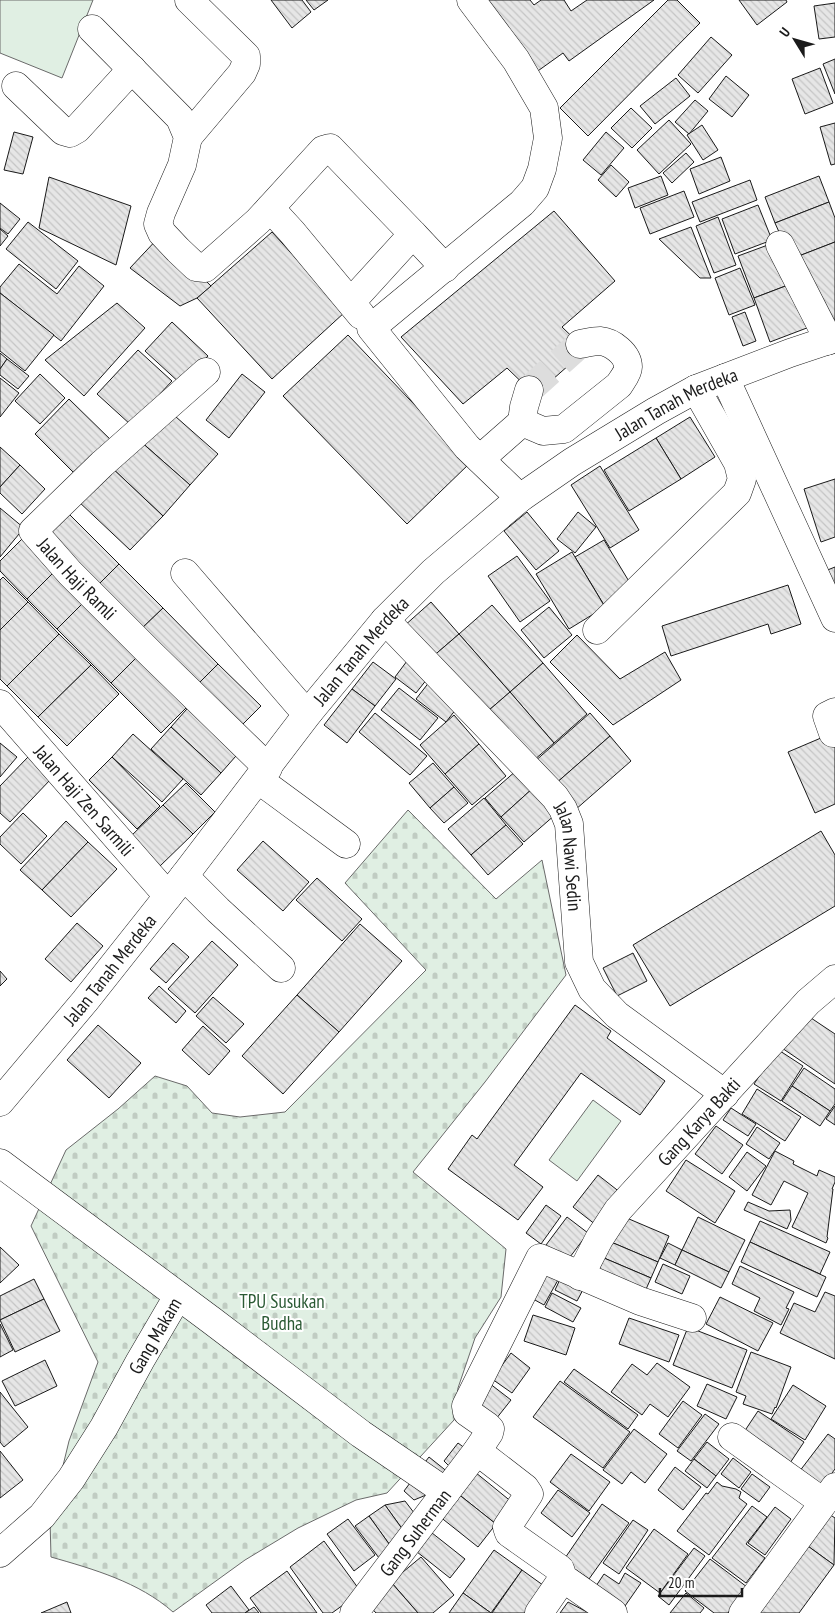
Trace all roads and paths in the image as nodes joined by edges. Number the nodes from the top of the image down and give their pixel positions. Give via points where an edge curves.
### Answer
1 (189, 0) edge
2 (472, 0) edge
3 (92, 29) dead end
4 (132, 69) junction
5 (16, 86) dead end
6 (188, 138) junction
7 (270, 208) junction
8 (413, 234) junction
9 (780, 245) dead end
10 (445, 268) junction
11 (351, 302) junction
12 (371, 328) junction
13 (831, 340) edge
14 (580, 344) tunnel mouth
15 (206, 372) dead end
16 (725, 378) junction
17 (696, 389) junction
18 (529, 390) tunnel mouth
19 (522, 422) junction
20 (480, 459) junction
21 (520, 498) junction
22 (185, 573) dead end
23 (835, 618) edge
24 (385, 620) junction
25 (598, 630) dead end
26 (0, 704) edge
27 (309, 712) junction
28 (263, 774) junction
29 (346, 844) dead end
30 (176, 886) junction
31 (281, 968) dead end
32 (835, 979) edge
33 (725, 1094) junction
34 (0, 1102) edge
35 (0, 1163) edge
36 (580, 1276) junction
37 (178, 1296) junction
38 (692, 1318) dead end
39 (732, 1437) dead end
40 (477, 1451) junction
41 (446, 1492) junction
42 (829, 1494) edge
43 (0, 1553) edge
44 (563, 1578) junction
45 (354, 1613) edge
46 (539, 1613) edge
47 (613, 1613) edge
48 (743, 1613) edge

1 - 6 street via 246,56 246,64
2 - 10 street via 516,60 544,108 548,138 535,188 522,203
3 - 4 street
4 - 5 street via 70,133 63,131
4 - 6 street via 180,118
6 - 7 street via 182,166 158,224 162,233 196,266 205,268
7 - 8 street via 323,150 330,148
7 - 11 street
8 - 10 street
8 - 11 street
9 - 13 street
10 - 12 street
11 - 12 street
12 - 20 street
13 - 16 street, Jalan Tanah Merdeka
14 - 19 street via 600,341 612,344 624,355 628,367 619,385 564,430 543,431
15 - 28 street, Jalan Haji Ramli via 102,464 34,531 77,579 210,712
16 - 17 street, Jalan Tanah Merdeka
16 - 23 street
17 - 21 street, Jalan Tanah Merdeka via 572,462
17 - 25 street via 738,463 742,478 737,493
18 - 19 street
19 - 20 street
20 - 21 street
21 - 24 street, Jalan Tanah Merdeka via 433,572
22 - 27 street via 298,704
24 - 27 street, Jalan Tanah Merdeka
24 - 33 street, Jalan Nawi Sedin via 563,809 569,824 579,962 592,989 617,1015
26 - 30 street, Jalan Haji Zen Sarmili
27 - 28 street, Jalan Tanah Merdeka
28 - 29 street
28 - 30 street, Jalan Tanah Merdeka
30 - 31 street, Jalan Haji Zen Sarmili via 218,910
30 - 34 street, Jalan Tanah Merdeka
32 - 33 street, Gang Karya Bakti via 808,1002
33 - 36 street, Gang Karya Bakti via 618,1210
35 - 37 street, Gang Makam
36 - 38 street
36 - 40 street, Gang Suherman via 539,1258 466,1406 467,1412 490,1429
37 - 41 street via 361,1434
37 - 43 street, Gang Makam via 71,1479 42,1516
39 - 42 street
40 - 41 street, Gang Suherman
40 - 44 street via 529,1494 507,1527 508,1533 560,1569
41 - 45 street, Gang Suherman
42 - 48 street
44 - 46 street
44 - 47 street

